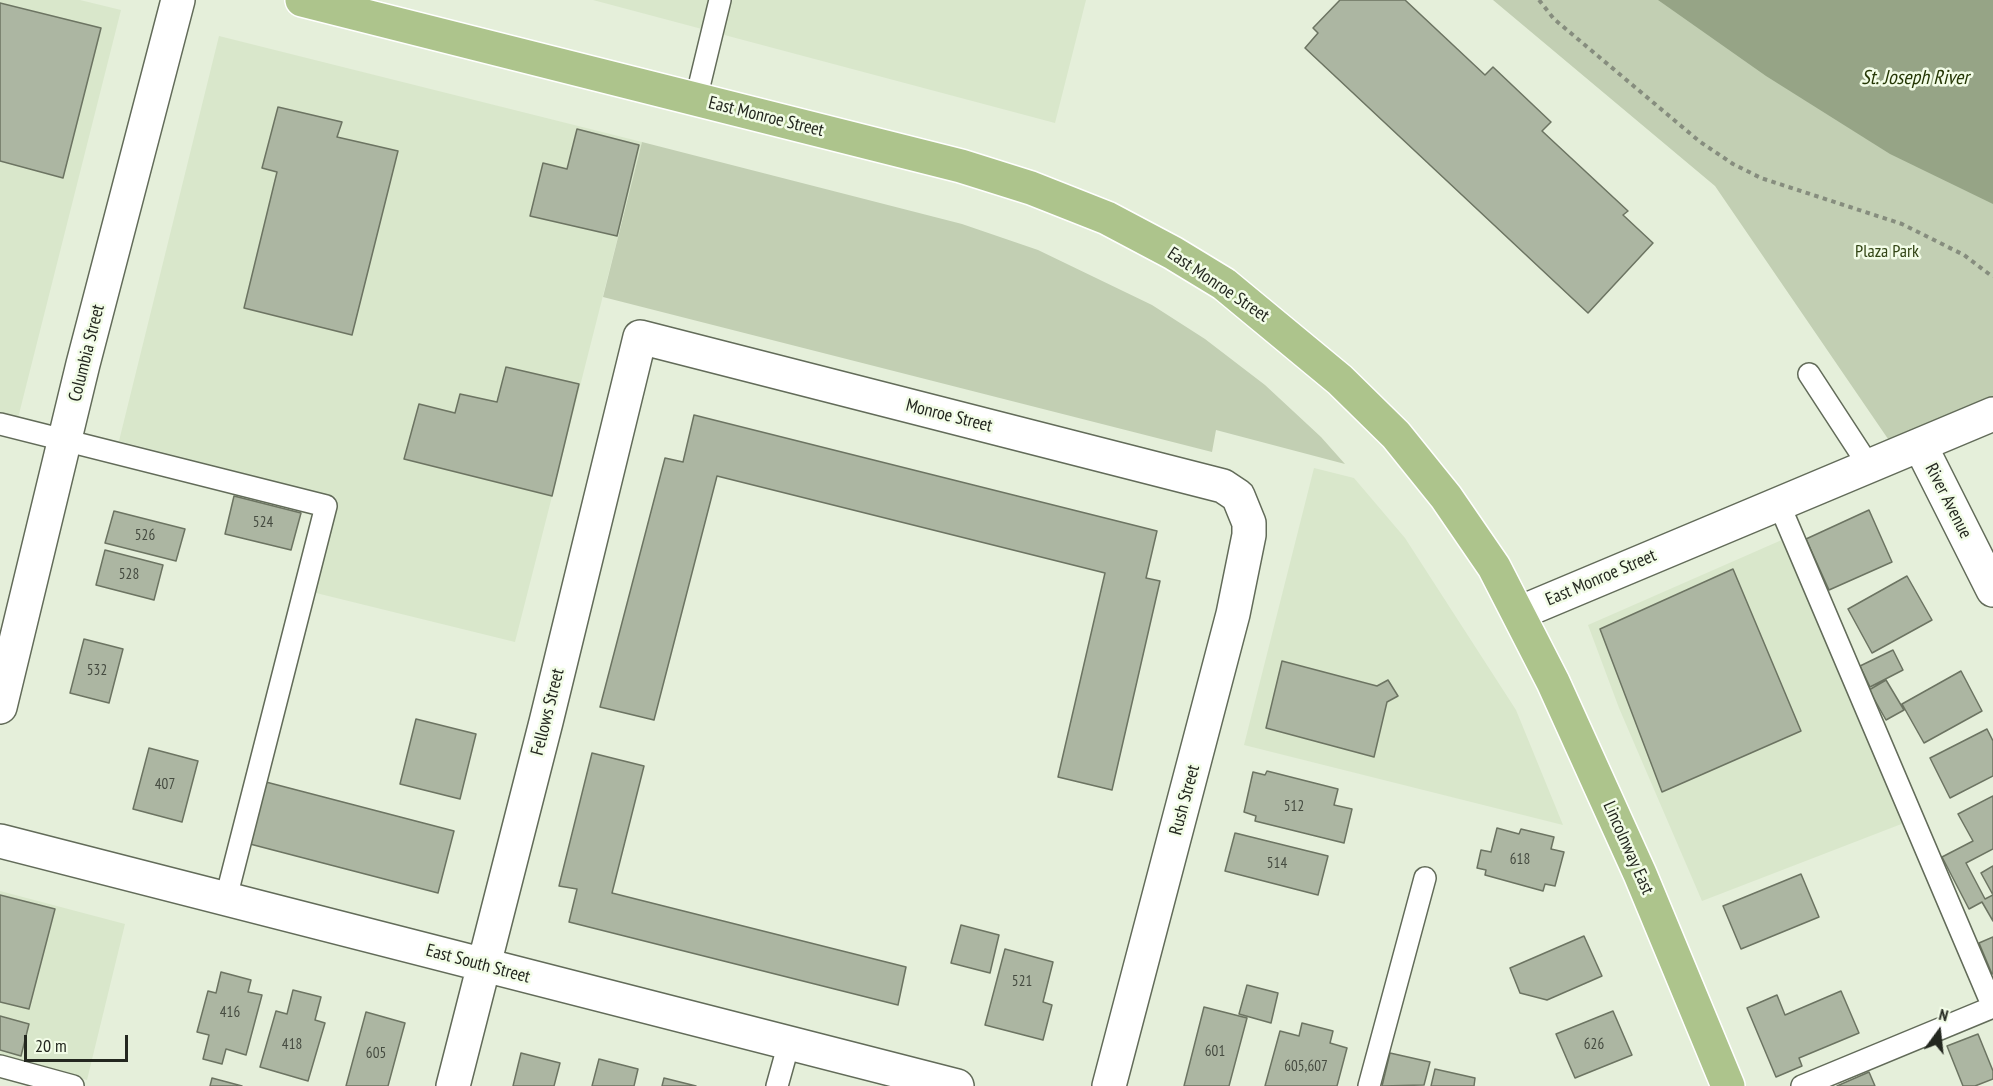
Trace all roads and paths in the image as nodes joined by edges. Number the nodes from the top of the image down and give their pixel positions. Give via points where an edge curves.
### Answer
1 (178, 0) edge
2 (302, 0) edge
3 (720, 0) edge
4 (1539, 0) edge
5 (696, 99) junction
6 (1993, 277) edge
7 (640, 337) joint
8 (1809, 374) dead end
9 (1993, 414) edge
10 (0, 424) edge
11 (64, 440) junction
12 (1920, 445) junction
13 (1869, 466) junction
14 (1779, 504) junction
15 (1246, 511) joint
16 (1993, 590) edge
17 (1520, 613) junction
18 (0, 707) edge
19 (0, 841) edge
20 (1425, 878) dead end
21 (226, 898) junction
22 (483, 966) junction
23 (1993, 1007) edge
24 (789, 1043) junction
25 (0, 1066) edge
26 (73, 1086) edge
27 (453, 1086) edge
28 (777, 1086) edge
29 (957, 1086) edge
30 (1109, 1086) edge
31 (1369, 1086) edge
32 (1728, 1086) edge
33 (1802, 1086) edge

1 - 11 street, Columbia Street
2 - 5 main road, East Monroe Street
3 - 5 lane
4 - 6 path via 1554,19 1699,141 1732,164 1761,178 1902,224 1964,255
5 - 17 main road, East Monroe Street via 961,166 1031,188 1107,218 1214,278 1289,335 1396,435 1446,496
7 - 15 street, Monroe Street via 1223,486 1238,496
7 - 22 street, Fellows Street
8 - 13 lane
9 - 12 street, East Monroe Street
10 - 11 lane
11 - 18 street, Columbia Street
11 - 21 lane via 326,506
12 - 13 street, East Monroe Street
12 - 16 street, River Avenue
13 - 14 street, East Monroe Street
14 - 17 street, East Monroe Street
14 - 23 lane
15 - 30 street, Rush Street via 1250,536 1233,614
17 - 32 main road, Lincolnway East via 1640,874
19 - 21 street, East South Street
20 - 31 lane
21 - 22 street, East South Street
22 - 24 street, East South Street
22 - 27 street, Fellows Street
23 - 33 lane
24 - 28 lane
24 - 29 street, East South Street
25 - 26 lane

